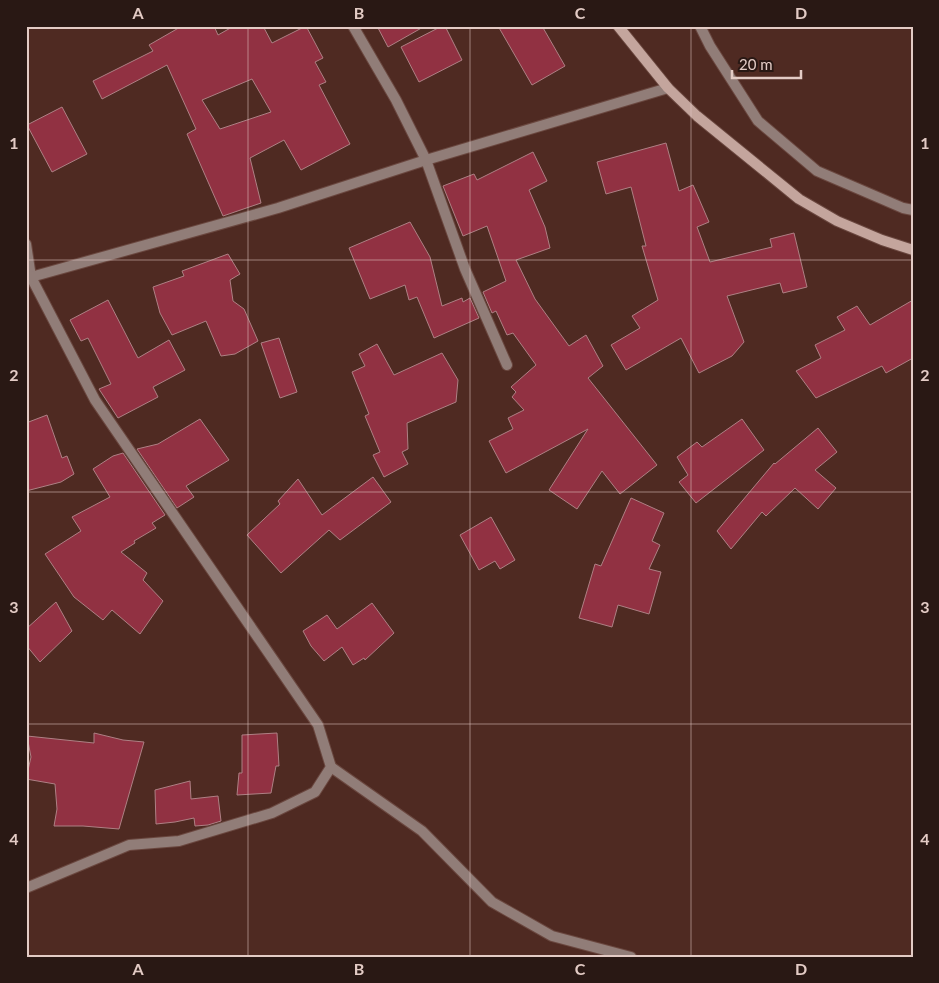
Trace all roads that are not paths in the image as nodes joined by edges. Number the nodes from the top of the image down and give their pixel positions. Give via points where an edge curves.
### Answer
1 (353, 26) edge
2 (618, 26) edge
3 (700, 26) edge
4 (668, 88) junction
5 (426, 160) junction
6 (913, 210) edge
7 (26, 244) edge
8 (913, 250) edge
9 (29, 276) edge
10 (506, 366) dead end
11 (331, 767) junction
12 (26, 888) edge
13 (631, 957) edge

1 - 5 street
2 - 4 street
3 - 6 street via 758,121 817,171
4 - 5 street
4 - 8 street via 697,116 800,199 837,221
5 - 9 street via 278,208
5 - 10 street via 465,269
7 - 9 street
9 - 11 street via 95,400 318,725
11 - 12 street via 315,792 272,813 179,841 129,845
11 - 13 street via 422,831 492,902 552,936

